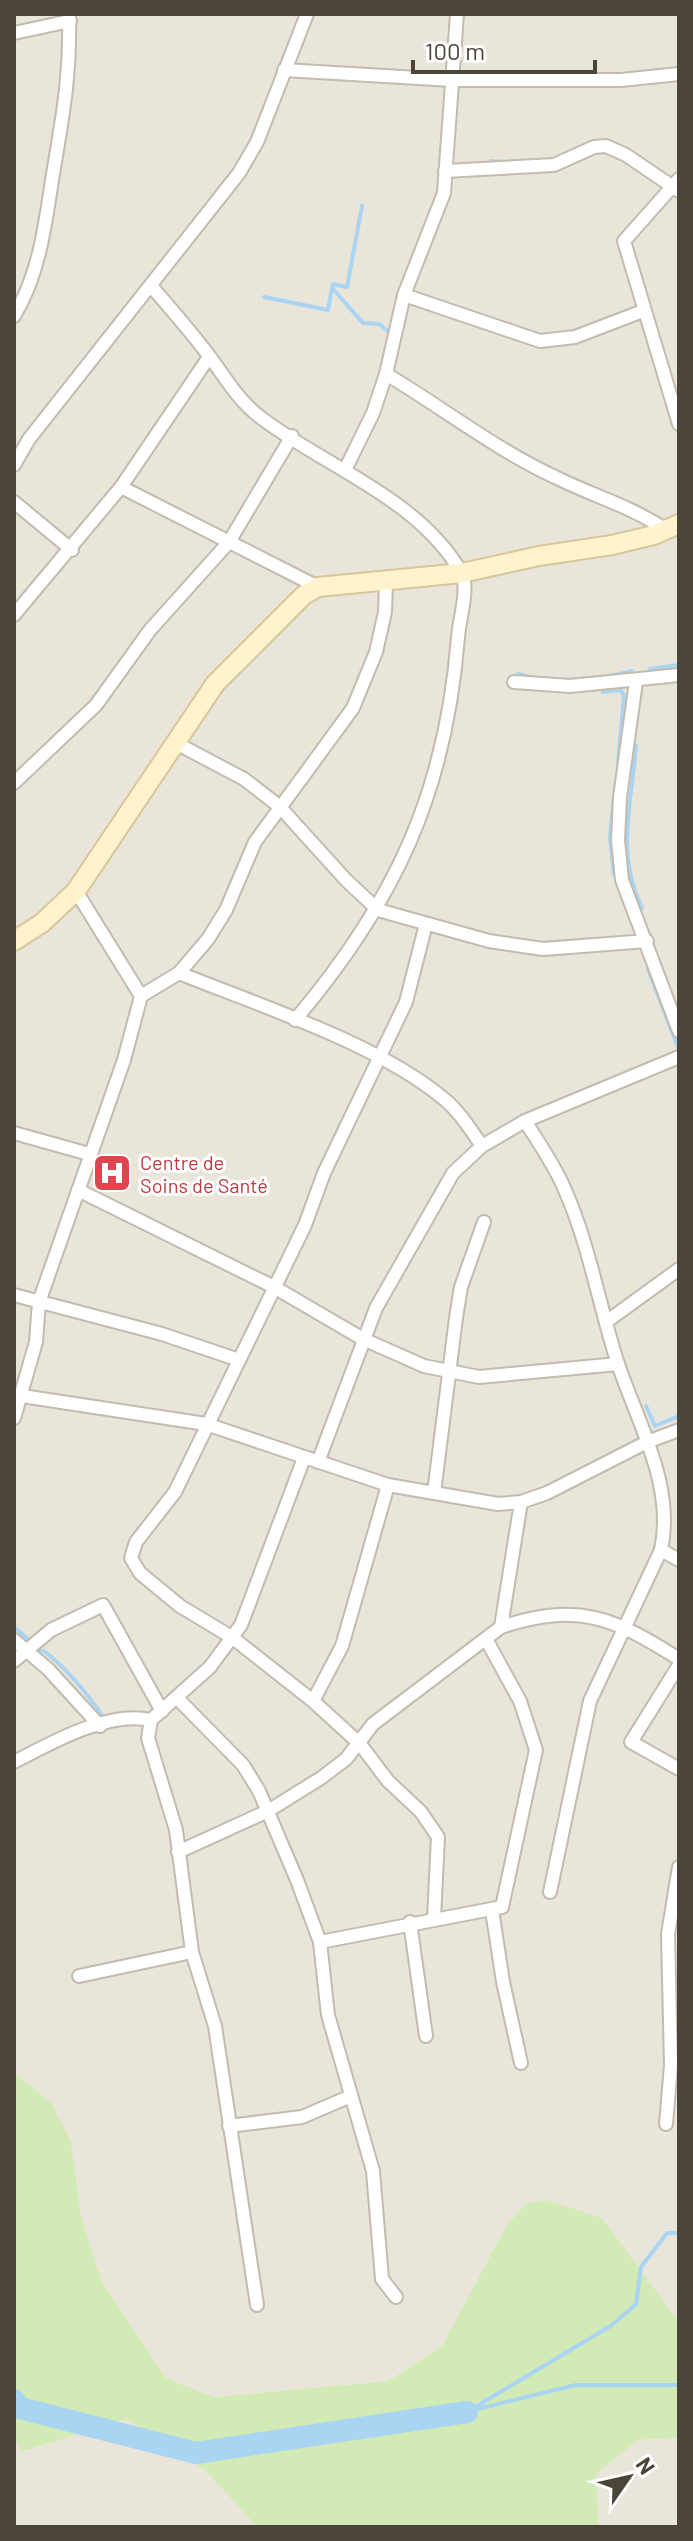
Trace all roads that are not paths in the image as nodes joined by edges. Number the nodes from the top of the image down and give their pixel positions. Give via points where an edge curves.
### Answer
1 (307, 14) edge
2 (457, 14) edge
3 (70, 18) edge
4 (14, 33) edge
5 (284, 70) junction
6 (679, 74) edge
7 (452, 80) junction
8 (445, 171) junction
9 (677, 186) edge
10 (152, 287) junction
11 (404, 295) junction
12 (643, 311) junction
13 (14, 316) edge
14 (209, 357) junction
15 (386, 374) junction
16 (679, 424) edge
17 (292, 436) junction
18 (14, 465) edge
19 (345, 470) junction
20 (121, 487) junction
21 (14, 502) edge
22 (673, 527) edge
23 (229, 542) junction
24 (72, 550) junction
25 (462, 573) junction
26 (386, 581) junction
27 (318, 587) junction
28 (14, 615) edge
29 (679, 675) edge
30 (514, 682) dead end
31 (636, 682) junction
32 (174, 742) junction
33 (14, 783) edge
34 (279, 806) junction
35 (76, 891) junction
36 (378, 910) junction
37 (426, 924) junction
38 (14, 941) edge
39 (647, 941) junction
40 (179, 973) junction
41 (141, 996) junction
42 (295, 1020) junction
43 (679, 1031) edge
44 (679, 1057) edge
45 (381, 1059) junction
46 (525, 1121) junction
47 (14, 1133) edge
48 (482, 1146) junction
49 (89, 1154) junction
50 (78, 1190) junction
51 (484, 1222) dead end
52 (679, 1269) edge
53 (274, 1287) junction
54 (14, 1295) edge
55 (39, 1302) junction
56 (606, 1322) junction
57 (363, 1339) junction
58 (239, 1360) junction
59 (618, 1364) junction
60 (446, 1372) junction
61 (22, 1396) junction
62 (14, 1418) edge
63 (206, 1424) junction
64 (679, 1430) edge
65 (647, 1442) junction
66 (304, 1458) junction
67 (318, 1462) junction
68 (388, 1485) junction
69 (434, 1493) junction
70 (521, 1502) junction
71 (661, 1550) junction
72 (679, 1560) edge
73 (501, 1627) junction
74 (624, 1628) junction
75 (233, 1638) junction
76 (486, 1639) junction
77 (14, 1640) edge
78 (30, 1648) junction
79 (14, 1661) edge
80 (679, 1662) edge
81 (178, 1699) junction
82 (313, 1701) junction
83 (162, 1711) junction
84 (151, 1720) junction
85 (100, 1726) junction
86 (360, 1744) junction
87 (14, 1762) edge
88 (679, 1769) edge
89 (268, 1811) junction
90 (178, 1852) junction
91 (679, 1867) edge
92 (550, 1892) dead end
93 (492, 1910) junction
94 (434, 1918) junction
95 (410, 1922) junction
96 (320, 1942) junction
97 (192, 1952) junction
98 (674, 1962) edge
99 (79, 1976) dead end
100 (426, 2036) dead end
101 (521, 2063) dead end
102 (351, 2096) junction
103 (666, 2124) dead end
104 (229, 2126) junction
105 (396, 2297) dead end
106 (257, 2305) dead end

1 - 5 street
2 - 7 street
3 - 4 street
3 - 13 street via 69,86 45,230
5 - 7 street
5 - 10 street via 257,142 239,173
6 - 7 street via 621,80
7 - 8 street
8 - 9 street via 554,165 606,146
8 - 11 street via 436,219
9 - 12 street via 624,241
10 - 14 street
10 - 18 street via 52,408
11 - 12 street via 540,341 575,337
11 - 15 street
12 - 16 street
14 - 17 street via 240,399
14 - 20 street
15 - 19 street
15 - 22 street via 486,441 555,478
17 - 19 street
17 - 23 street
19 - 25 street via 408,516
20 - 23 street
20 - 24 street
21 - 24 street
22 - 25 main road via 612,545
23 - 27 street
23 - 33 street via 150,630 96,705
24 - 28 street
25 - 26 main road
25 - 36 street via 451,709 419,820
26 - 27 main road
26 - 34 street via 376,652 353,708
27 - 32 main road via 241,655
29 - 31 street
30 - 31 street
31 - 39 street via 618,840 622,880
32 - 34 street via 244,779
32 - 35 main road
34 - 36 street
34 - 40 street via 255,842 226,910
35 - 38 main road
35 - 41 street
36 - 37 street
36 - 42 street
37 - 39 street via 543,949
37 - 45 street via 406,1002
39 - 43 street
40 - 41 street
40 - 42 street
41 - 49 street
42 - 45 street
44 - 46 street
45 - 48 street via 447,1101
45 - 53 street
46 - 48 street
46 - 56 street via 565,1188
47 - 49 street
48 - 57 street via 453,1173
49 - 50 street
50 - 53 street
50 - 55 street
51 - 60 street via 461,1287
52 - 56 street
53 - 57 street
53 - 58 street
54 - 55 street
55 - 58 street
55 - 61 street via 36,1342
56 - 59 street
57 - 60 street
57 - 67 street
58 - 63 street
59 - 60 street via 479,1377
59 - 65 street
60 - 69 street
61 - 62 street
61 - 63 street
63 - 66 street
63 - 75 street via 175,1492 136,1542 131,1558 140,1573 180,1606
64 - 65 street
65 - 70 street
65 - 71 street via 663,1493
66 - 67 street
66 - 75 street
67 - 68 street
68 - 69 street
68 - 82 street via 342,1646
69 - 70 street via 498,1504
70 - 73 street
71 - 72 street
71 - 74 street
73 - 74 street via 541,1614 565,1613
73 - 76 street
74 - 80 street
74 - 92 street via 584,1718
75 - 81 street
75 - 82 street
76 - 86 street via 373,1724
76 - 93 street via 520,1701 536,1750 504,1904
77 - 78 street
78 - 79 street
78 - 83 street via 51,1630 103,1605
78 - 85 street
80 - 88 street via 631,1742
81 - 83 street
81 - 89 street via 237,1757
82 - 86 street
83 - 84 street
84 - 85 street via 139,1717
84 - 90 street via 148,1738
85 - 87 street via 73,1732
86 - 89 street via 321,1778
86 - 94 street via 438,1837
89 - 90 street
89 - 96 street
90 - 97 street
91 - 98 street via 668,1934
93 - 94 street
93 - 101 street
94 - 95 street
95 - 96 street
95 - 100 street
96 - 102 street via 328,2015
97 - 99 street
97 - 104 street via 215,2026
98 - 103 street
102 - 104 street via 302,2117
102 - 105 street via 373,2171 382,2279
104 - 106 street

